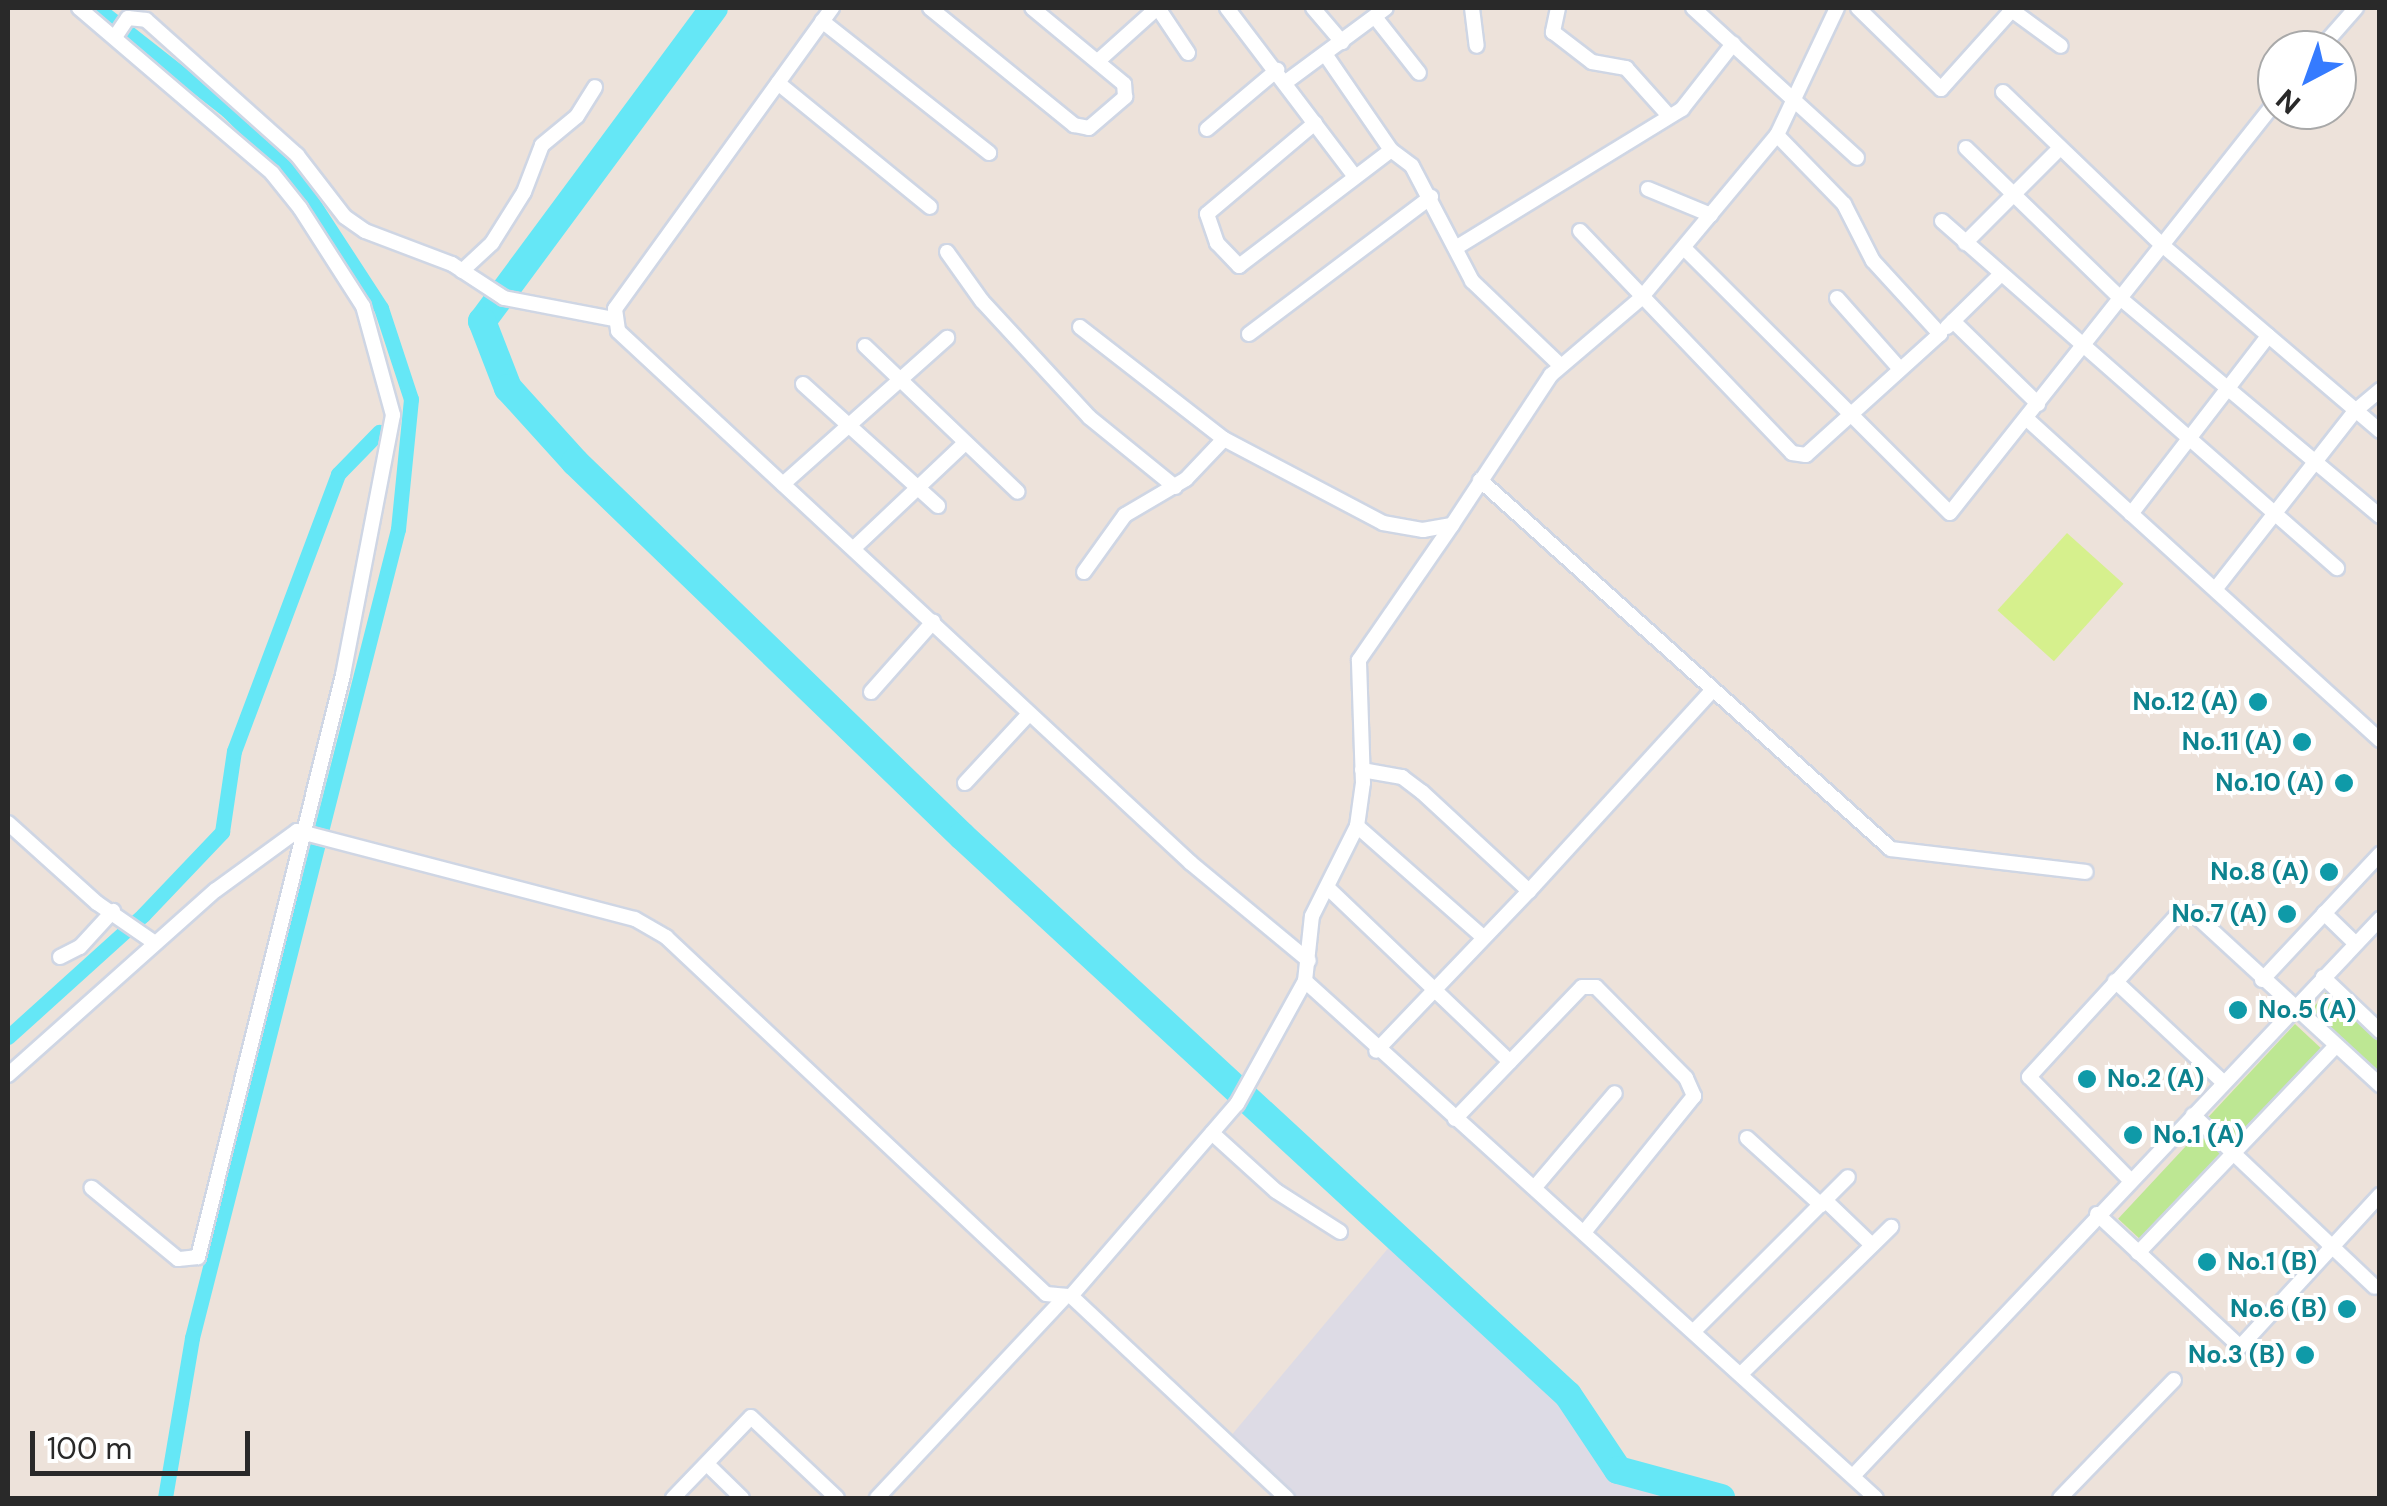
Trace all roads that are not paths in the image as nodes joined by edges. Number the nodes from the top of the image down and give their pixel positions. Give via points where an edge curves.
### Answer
1 (79, 8) edge
2 (832, 8) edge
3 (930, 8) edge
4 (1032, 8) edge
5 (1157, 8) edge
6 (1227, 8) edge
7 (1312, 8) edge
8 (1472, 8) edge
9 (1558, 8) edge
10 (1693, 8) edge
11 (1837, 8) edge
12 (1858, 8) edge
13 (2356, 8) edge
14 (2010, 9) edge
15 (1380, 12) edge
16 (822, 22) junction
17 (2337, 30) edge
18 (115, 38) junction
19 (1342, 42) junction
20 (1732, 44) junction
21 (1477, 46) dead end
22 (2061, 46) dead end
23 (1188, 54) dead end
24 (1326, 54) junction
25 (1098, 61) junction
26 (1418, 73) dead end
27 (1281, 76) junction
28 (778, 82) junction
29 (595, 87) dead end
30 (2003, 92) dead end
31 (1794, 96) junction
32 (1669, 116) junction
33 (1316, 123) junction
34 (2257, 125) edge
35 (1207, 129) dead end
36 (1778, 135) junction
37 (1966, 148) dead end
38 (2060, 148) junction
39 (1392, 150) junction
40 (989, 154) dead end
41 (1856, 158) dead end
42 (1353, 174) junction
43 (1648, 189) dead end
44 (2015, 194) junction
45 (1431, 197) junction
46 (930, 207) dead end
47 (1711, 215) junction
48 (1942, 221) dead end
49 (1580, 231) dead end
50 (1965, 243) junction
51 (2161, 244) junction
52 (1457, 247) junction
53 (1684, 248) junction
54 (947, 252) dead end
55 (462, 271) junction
56 (2000, 275) junction
57 (1641, 298) junction
58 (1837, 298) dead end
59 (2120, 298) junction
60 (613, 319) junction
61 (1954, 321) junction
62 (1080, 327) dead end
63 (1249, 334) dead end
64 (1940, 334) junction
65 (2268, 336) junction
66 (947, 338) dead end
67 (865, 346) dead end
68 (2080, 349) junction
69 (1560, 365) junction
70 (1900, 369) junction
71 (898, 382) junction
72 (803, 384) dead end
73 (2227, 388) junction
74 (2380, 390) edge
75 (2038, 404) junction
76 (2355, 411) junction
77 (1848, 416) junction
78 (2026, 418) junction
79 (849, 425) junction
80 (2380, 431) edge
81 (1224, 439) junction
82 (2189, 440) junction
83 (964, 443) junction
84 (2315, 463) junction
85 (1480, 480) junction
86 (782, 484) junction
87 (1175, 486) junction
88 (918, 488) junction
89 (1018, 492) dead end
90 (938, 506) dead end
91 (2276, 513) junction
92 (2131, 514) junction
93 (2380, 516) edge
94 (1452, 525) junction
95 (854, 548) junction
96 (2337, 568) dead end
97 (1084, 572) dead end
98 (2216, 587) junction
99 (933, 622) junction
100 (871, 692) dead end
101 (1711, 692) junction
102 (1030, 714) junction
103 (2380, 740) edge
104 (1362, 770) junction
105 (965, 784) dead end
106 (8, 823) edge
107 (1357, 826) junction
108 (312, 832) junction
109 (2380, 854) edge
110 (2366, 868) junction
111 (2086, 872) dead end
112 (2380, 881) edge
113 (1327, 887) junction
114 (1528, 891) junction
115 (116, 912) junction
116 (2324, 914) junction
117 (2380, 918) edge
118 (1483, 937) junction
119 (150, 938) junction
120 (2355, 944) junction
121 (60, 957) dead end
122 (1309, 961) junction
123 (2324, 977) junction
124 (1305, 980) junction
125 (2116, 980) junction
126 (2262, 980) junction
127 (1434, 988) junction
128 (2293, 1008) junction
129 (2380, 1031) edge
130 (2335, 1048) junction
131 (1376, 1051) junction
132 (1510, 1062) junction
133 (8, 1075) edge
134 (2223, 1082) junction
135 (2380, 1085) edge
136 (1615, 1093) dead end
137 (2193, 1114) junction
138 (1455, 1119) junction
139 (1212, 1133) junction
140 (1746, 1138) dead end
141 (2235, 1154) junction
142 (1848, 1176) dead end
143 (2130, 1180) junction
144 (1535, 1187) junction
145 (92, 1188) dead end
146 (2380, 1196) edge
147 (1823, 1203) junction
148 (2097, 1214) junction
149 (1891, 1227) dead end
150 (1586, 1230) junction
151 (1340, 1232) dead end
152 (1872, 1245) junction
153 (2332, 1248) junction
154 (2138, 1252) junction
155 (2376, 1288) dead end
156 (1067, 1298) junction
157 (1695, 1330) junction
158 (1742, 1372) junction
159 (2174, 1380) dead end
160 (707, 1464) junction
161 (1854, 1476) junction
162 (672, 1498) edge
163 (742, 1498) edge
164 (836, 1498) edge
165 (876, 1498) edge
166 (1287, 1498) edge
167 (1876, 1498) edge
168 (2060, 1498) edge

1 - 18 street
2 - 16 street
3 - 25 street via 1081,130 1125,96 1124,84
4 - 25 street
5 - 23 street
5 - 25 street
6 - 27 street
7 - 19 street
8 - 21 street
9 - 32 street via 1554,32 1592,62 1626,68
10 - 20 street
11 - 31 street
12 - 14 street via 1910,54 1938,90
13 - 17 street
14 - 22 street
15 - 19 street
15 - 26 street
16 - 28 street
16 - 40 street
18 - 55 street via 128,18 146,20 297,155 345,217
18 - 108 street via 272,173 364,306 381,353 393,414
19 - 24 street
20 - 31 street
20 - 32 street via 1704,84
24 - 27 street
24 - 39 street
27 - 33 street
27 - 35 street
28 - 46 street
28 - 60 street
29 - 55 street via 578,116 542,145 524,192 492,242
30 - 38 street
31 - 36 street
31 - 41 street
32 - 52 street
33 - 42 street
33 - 42 street via 1212,207 1207,221 1218,242 1239,266
34 - 51 street
36 - 47 street
36 - 64 street via 1844,204 1873,262
37 - 44 street
38 - 44 street
38 - 51 street
39 - 42 street
39 - 45 street via 1412,166
43 - 47 street
44 - 50 street
44 - 59 street
45 - 52 street
45 - 63 street
47 - 53 street
48 - 50 street
49 - 57 street
50 - 56 street
51 - 59 street
51 - 65 street
52 - 69 street via 1472,282
53 - 57 street
53 - 77 street
54 - 87 street via 982,301 1090,417
55 - 60 street via 504,298
56 - 61 street
56 - 68 street
57 - 69 street
57 - 77 street via 1792,454 1806,455
58 - 70 street
59 - 68 street
59 - 73 street
60 - 86 street
61 - 64 street
61 - 75 street
62 - 81 street
64 - 70 street
65 - 73 street
65 - 76 street
66 - 71 street
67 - 71 street
68 - 75 street
68 - 82 street
69 - 85 street
70 - 77 street
71 - 79 street
71 - 83 street
72 - 79 street
73 - 82 street
73 - 84 street
74 - 76 street
75 - 78 street
76 - 80 street
76 - 84 street
77 - 78 street via 1948,514
78 - 92 street
79 - 86 street
79 - 88 street
81 - 87 street
81 - 94 street via 1383,523 1423,530
82 - 91 street
82 - 92 street
83 - 88 street
83 - 89 street
84 - 91 street
84 - 93 street
85 - 94 street
85 - 101 street
86 - 95 street
87 - 97 street via 1125,515
88 - 90 street
88 - 95 street
91 - 96 street
91 - 98 street
92 - 98 street
94 - 104 street via 1359,660
95 - 99 street
98 - 103 street
99 - 100 street
99 - 102 street
101 - 111 street via 1891,849
101 - 114 street
102 - 105 street
102 - 122 street
104 - 107 street
104 - 114 street via 1402,778 1422,792
106 - 115 street
107 - 113 street
107 - 118 street
108 - 119 street
108 - 145 street via 198,1257 178,1259
108 - 156 street via 657,930 1046,1294
109 - 110 street
110 - 112 street
110 - 116 street
113 - 122 street via 1309,926
113 - 127 street
114 - 118 street
115 - 119 street
115 - 121 street
116 - 120 street
116 - 126 street
117 - 120 street
118 - 127 street
119 - 133 street
120 - 123 street
122 - 124 street
123 - 128 street
123 - 129 street
124 - 131 street
124 - 139 street via 1253,1082
125 - 126 street via 2188,910
125 - 134 street
125 - 143 street via 2029,1077
126 - 128 street
127 - 131 street
127 - 132 street
128 - 130 street
128 - 134 street
130 - 135 street
130 - 141 street
131 - 138 street
132 - 138 street
132 - 150 street via 1589,986 1690,1086 1693,1105
134 - 137 street
136 - 144 street
137 - 141 street
137 - 143 street
138 - 144 street
139 - 151 street via 1276,1191
139 - 156 street
140 - 147 street
141 - 153 street
141 - 154 street
142 - 147 street
143 - 148 street
144 - 150 street
146 - 153 street
147 - 152 street
147 - 157 street
148 - 154 street
148 - 161 street
149 - 152 street
150 - 157 street
152 - 158 street
153 - 154 street via 2240,1347
153 - 155 street
156 - 165 street
156 - 166 street
157 - 158 street
158 - 161 street
159 - 168 street
160 - 162 street
160 - 163 street
160 - 164 street via 752,1418
161 - 167 street

